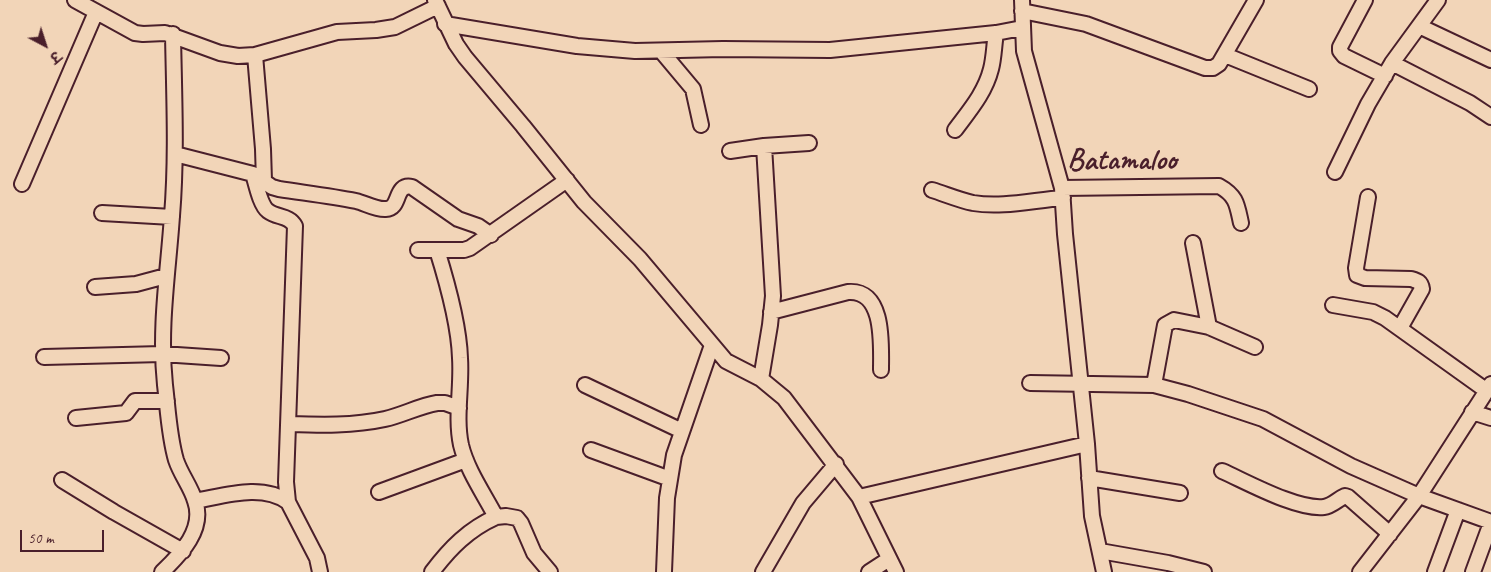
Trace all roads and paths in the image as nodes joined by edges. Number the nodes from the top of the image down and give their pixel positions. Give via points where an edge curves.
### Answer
1 (75, 0) edge
2 (1256, 0) edge
3 (1365, 0) edge
4 (1438, 0) edge
5 (436, 3) edge
6 (1022, 5) edge
7 (96, 12) junction
8 (445, 24) junction
9 (1419, 26) junction
10 (1022, 28) junction
11 (996, 33) junction
12 (173, 34) junction
13 (662, 52) junction
14 (255, 55) junction
15 (1225, 55) junction
16 (1491, 60) edge
17 (1392, 63) junction
18 (1384, 76) junction
19 (1309, 89) dead end
20 (1491, 117) edge
21 (701, 125) dead end
22 (955, 130) dead end
23 (809, 143) dead end
24 (764, 146) junction
25 (730, 151) dead end
26 (175, 154) junction
27 (1336, 172) dead end
28 (258, 177) junction
29 (567, 180) junction
30 (22, 184) dead end
31 (932, 190) dead end
32 (1063, 193) junction
33 (1368, 197) dead end
34 (102, 213) dead end
35 (172, 217) junction
36 (1241, 223) dead end
37 (491, 235) junction
38 (1192, 242) dead end
39 (418, 250) dead end
40 (437, 250) junction
41 (166, 276) junction
42 (95, 287) dead end
43 (1332, 305) dead end
44 (771, 312) junction
45 (1209, 327) junction
46 (1400, 328) junction
47 (712, 345) junction
48 (1255, 347) dead end
49 (162, 354) junction
50 (44, 357) dead end
51 (221, 358) dead end
52 (882, 370) dead end
53 (761, 379) junction
54 (1030, 382) dead end
55 (1082, 384) junction
56 (1154, 385) junction
57 (585, 386) dead end
58 (1489, 387) edge
59 (167, 401) junction
60 (459, 408) junction
61 (1472, 412) junction
62 (76, 418) dead end
63 (1491, 418) edge
64 (289, 424) junction
65 (682, 431) junction
66 (1087, 444) junction
67 (591, 450) dead end
68 (466, 460) junction
69 (836, 464) junction
70 (1222, 471) dead end
71 (1089, 478) junction
72 (670, 479) junction
73 (62, 480) dead end
74 (379, 492) dead end
75 (1180, 493) dead end
76 (1419, 496) junction
77 (859, 497) junction
78 (195, 500) junction
79 (288, 502) junction
80 (1458, 510) junction
81 (496, 517) junction
82 (1491, 523) edge
83 (1390, 534) junction
84 (183, 551) junction
85 (1100, 551) junction
86 (892, 566) edge
87 (162, 572) edge
88 (320, 572) edge
89 (432, 572) edge
90 (550, 572) edge
91 (664, 572) edge
92 (763, 572) edge
93 (869, 572) edge
94 (1104, 572) edge
95 (1204, 572) edge
96 (1360, 572) edge
97 (1436, 572) edge
98 (1473, 572) edge

1 - 7 street
2 - 15 street
3 - 18 street via 1340,51
4 - 9 street
5 - 8 street
5 - 14 street via 385,29 337,32
6 - 10 street
6 - 15 street via 1086,24 1206,68 1219,64
7 - 12 street via 135,33
7 - 30 street
8 - 13 street via 596,48
8 - 29 street via 465,57
9 - 16 street
9 - 17 street
10 - 11 street
10 - 32 street via 1024,51
11 - 13 street via 830,50
11 - 22 street via 988,80
12 - 14 street via 220,53
12 - 26 street
13 - 21 street via 693,89
14 - 28 street via 263,149
15 - 19 street
17 - 18 street
17 - 20 street
18 - 27 street
23 - 24 street
24 - 25 street
24 - 44 street via 772,275
26 - 28 street
26 - 35 street
28 - 37 street via 279,189 357,202 384,210 393,206 406,186 458,219
28 - 64 street via 265,209 287,218 295,226
29 - 37 street
29 - 47 street via 640,259
31 - 32 street via 984,204
32 - 36 street via 1220,186 1229,191 1236,201
32 - 55 street
33 - 46 street via 1357,275 1411,279 1421,284 1422,289
34 - 35 street
35 - 41 street
37 - 40 street via 464,250
38 - 45 street
39 - 40 street
40 - 60 street via 458,339
41 - 42 street via 136,284
41 - 49 street
43 - 46 street via 1379,314
44 - 52 street via 848,292 861,292 879,319
44 - 53 street
45 - 48 street
45 - 56 street via 1174,320 1165,325
46 - 58 street
47 - 53 street via 726,361
47 - 65 street
49 - 50 street
49 - 51 street
49 - 59 street
53 - 69 street via 784,398
54 - 55 street
55 - 56 street
55 - 66 street
56 - 76 street via 1263,419 1351,466
57 - 65 street
58 - 61 street
59 - 62 street via 135,401 126,412
59 - 78 street via 175,458
60 - 64 street via 437,403 373,421 339,425
60 - 68 street
61 - 63 street
61 - 76 street
64 - 79 street
65 - 72 street
66 - 71 street
66 - 77 street
67 - 72 street
68 - 74 street
68 - 81 street
69 - 77 street
69 - 92 street via 803,503
70 - 83 street via 1273,495 1317,507 1348,497
71 - 75 street
71 - 85 street via 1092,516
72 - 91 street
73 - 84 street
76 - 80 street
76 - 83 street
77 - 86 street
78 - 79 street via 261,492 280,496
78 - 84 street via 197,520
79 - 88 street via 317,558
80 - 82 street
80 - 97 street
81 - 89 street via 468,533
81 - 90 street via 517,518 534,554
82 - 98 street
83 - 96 street
84 - 87 street
85 - 94 street
85 - 95 street
86 - 93 street

